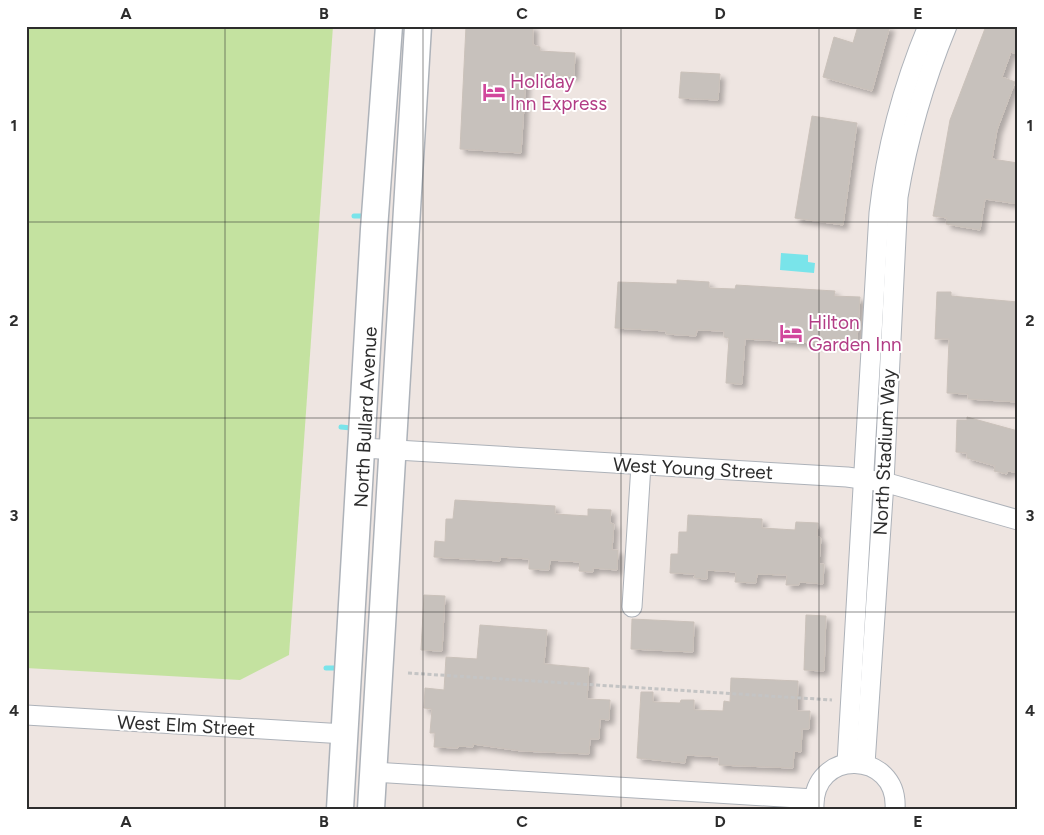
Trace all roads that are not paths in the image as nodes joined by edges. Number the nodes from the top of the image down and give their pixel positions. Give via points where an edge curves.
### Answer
1 (389, 26) edge
2 (418, 26) edge
3 (928, 26) edge
4 (947, 26) edge
5 (363, 448) junction
6 (392, 450) junction
7 (641, 465) junction
8 (865, 480) junction
9 (884, 482) junction
10 (1018, 520) edge
11 (632, 607) dead end
12 (26, 715) edge
13 (345, 734) junction
14 (856, 764) junction
15 (373, 772) junction
16 (814, 804) edge
17 (340, 809) edge
18 (370, 809) edge
19 (895, 809) edge

1 - 5 main road, North Bullard Avenue
2 - 6 main road, North Bullard Avenue
3 - 8 street, North Stadium Way via 889,146 881,197
4 - 9 street, North Stadium Way via 919,103 898,197
5 - 6 street, West Young Street
5 - 13 main road, North Bullard Avenue
6 - 7 street, West Young Street
6 - 15 main road, North Bullard Avenue
7 - 8 street, West Young Street
7 - 11 street
8 - 9 street, West Young Street
8 - 14 street, North Stadium Way
9 - 10 street, West Young Street
9 - 14 street, North Stadium Way
12 - 13 street, West Elm Street
13 - 17 main road, North Bullard Avenue
14 - 16 street via 834,768 823,776 816,788
14 - 19 street via 877,769 886,778 893,789
15 - 16 street
15 - 18 main road, North Bullard Avenue

